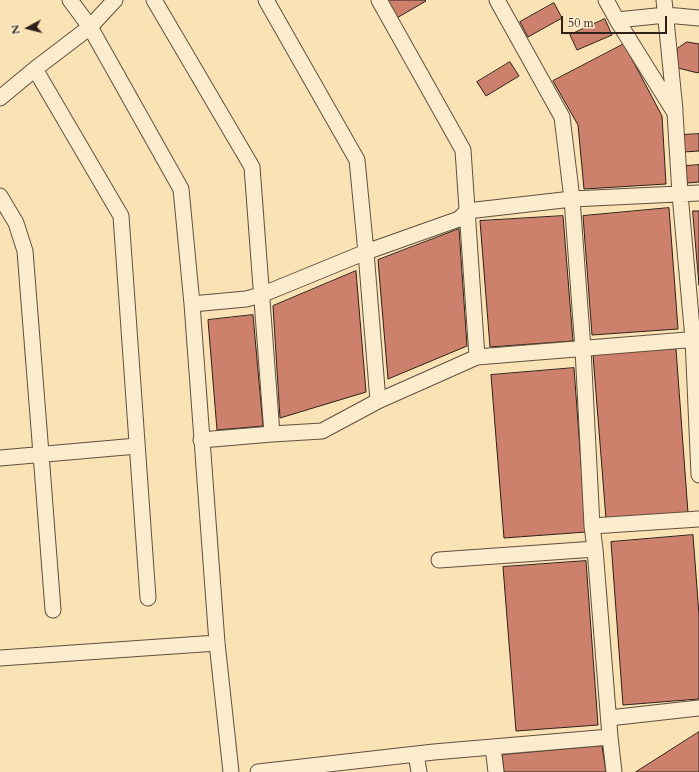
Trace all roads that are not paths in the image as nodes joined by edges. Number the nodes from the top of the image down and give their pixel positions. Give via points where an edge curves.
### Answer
1 (70, 0) edge
2 (115, 0) edge
3 (154, 0) edge
4 (266, 0) edge
5 (379, 0) edge
6 (497, 0) edge
7 (606, 0) edge
8 (664, 0) edge
9 (666, 15) junction
10 (699, 18) edge
11 (617, 20) junction
12 (90, 27) junction
13 (35, 69) junction
14 (0, 98) edge
15 (675, 113) junction
16 (699, 193) edge
17 (680, 194) junction
18 (0, 196) edge
19 (572, 199) junction
20 (467, 210) junction
21 (366, 252) junction
22 (261, 295) junction
23 (192, 304) junction
24 (696, 339) edge
25 (583, 348) junction
26 (478, 357) junction
27 (378, 401) junction
28 (272, 434) junction
29 (201, 440) junction
30 (137, 446) junction
31 (41, 454) junction
32 (0, 458) edge
33 (699, 475) edge
34 (699, 519) edge
35 (592, 526) junction
36 (595, 549) junction
37 (439, 560) dead end
38 (148, 598) dead end
39 (53, 610) dead end
40 (217, 643) junction
41 (0, 658) edge
42 (699, 708) edge
43 (609, 718) junction
44 (610, 737) junction
45 (493, 747) junction
46 (416, 754) junction
47 (358, 766) edge
48 (231, 772) edge
49 (258, 772) edge
50 (419, 772) edge
51 (496, 772) edge
52 (614, 772) edge

1 - 12 street
2 - 12 street
3 - 22 street via 252,167
4 - 21 street via 357,160
5 - 20 street via 463,150
6 - 19 street via 562,117
7 - 11 street
8 - 9 street
9 - 10 street
9 - 11 street
9 - 15 street
11 - 15 street
12 - 13 street
12 - 23 street via 182,189
13 - 14 street
13 - 30 street via 121,216
15 - 17 street
16 - 17 street
17 - 19 street
17 - 24 street
18 - 31 street via 16,223 25,251
19 - 20 street
19 - 25 street
20 - 21 street via 459,219
20 - 26 street
21 - 22 street
21 - 27 street
22 - 23 street via 246,299
22 - 28 street
23 - 29 street
24 - 25 street
24 - 33 street
25 - 26 street
25 - 35 street
26 - 27 street
27 - 28 street via 322,432
28 - 29 street
29 - 40 street
30 - 31 street
30 - 38 street
31 - 32 street
31 - 39 street
34 - 35 street
35 - 36 street
36 - 37 street
36 - 43 street
40 - 41 street
40 - 48 street
42 - 43 street
43 - 44 street
44 - 45 street
44 - 52 street
45 - 46 street
45 - 51 street
46 - 47 street
46 - 50 street
47 - 49 street

